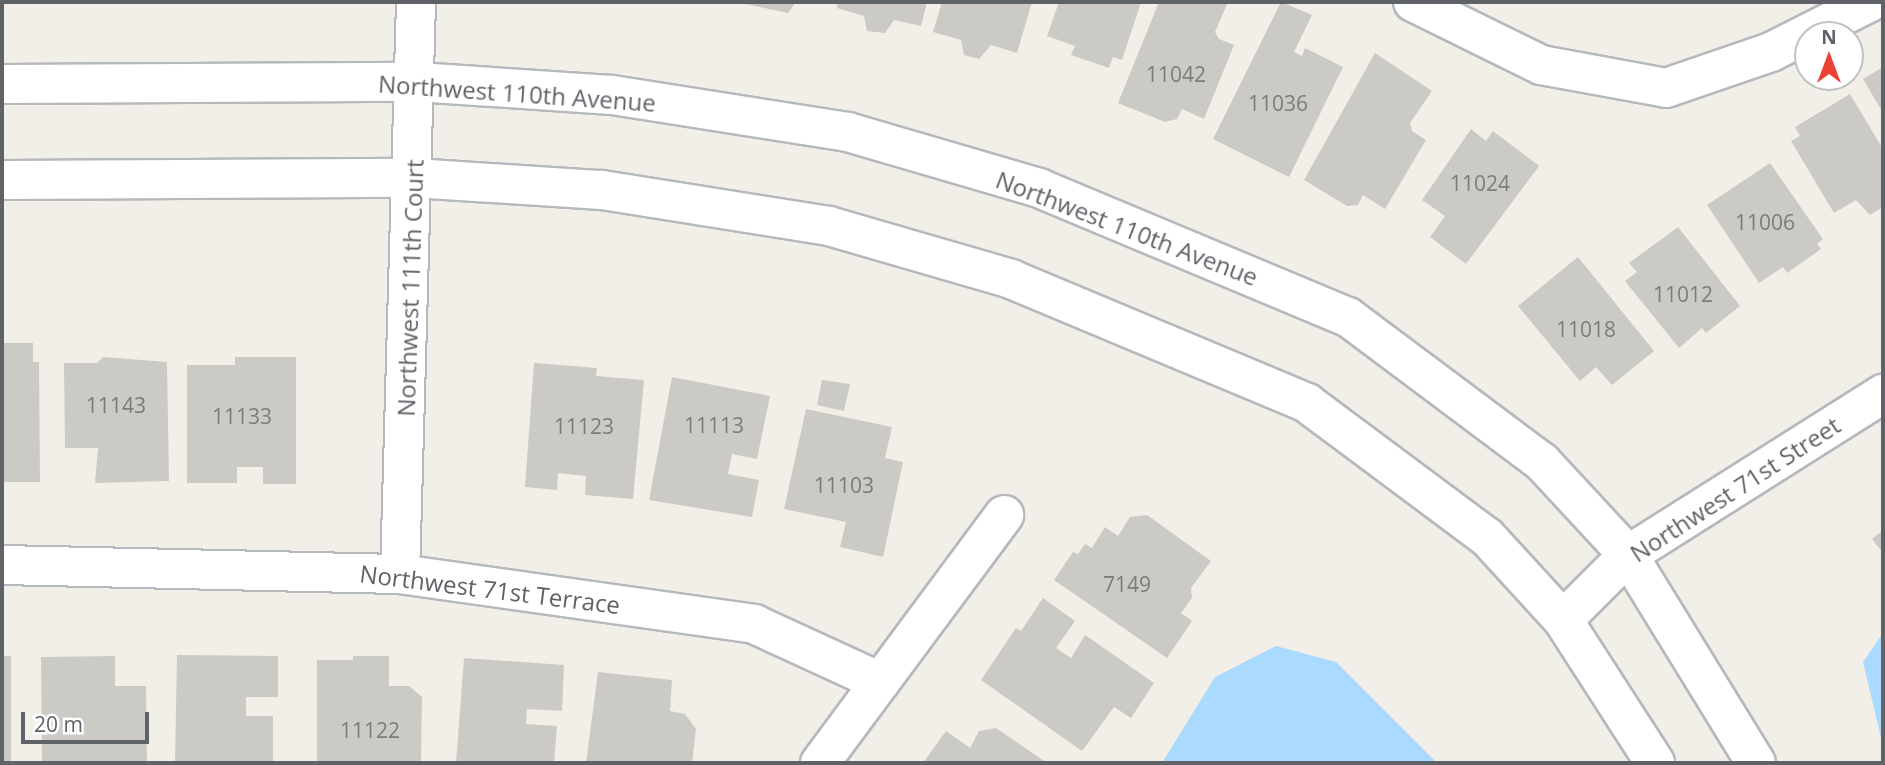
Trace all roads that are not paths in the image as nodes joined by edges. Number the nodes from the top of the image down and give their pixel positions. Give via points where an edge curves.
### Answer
1 (416, 2) edge
2 (1413, 2) edge
3 (1870, 2) edge
4 (417, 82) junction
5 (2, 84) edge
6 (414, 178) junction
7 (2, 180) edge
8 (1883, 394) edge
9 (1004, 515) dead end
10 (1628, 555) junction
11 (2, 565) edge
12 (400, 574) junction
13 (1563, 620) junction
14 (880, 682) junction
15 (820, 763) edge
16 (1655, 763) edge
17 (1756, 763) edge

1 - 4 street, Northwest 111th Court
2 - 3 street via 1541,65 1666,88 1771,52
4 - 5 street, Northwest 110th Avenue
4 - 6 street, Northwest 111th Court
4 - 10 street, Northwest 110th Avenue via 612,95 848,132 1038,188 1348,317 1542,462
6 - 7 street
6 - 12 street, Northwest 111th Court
6 - 13 street via 602,190 830,226 1011,279 1307,403 1487,537
8 - 10 street, Northwest 71st Street
9 - 14 street
10 - 13 street, Northwest 71st Street
10 - 17 street, Northwest 110th Avenue
11 - 12 street, Northwest 71st Terrace
12 - 14 street, Northwest 71st Terrace via 754,624
13 - 16 street
14 - 15 street

